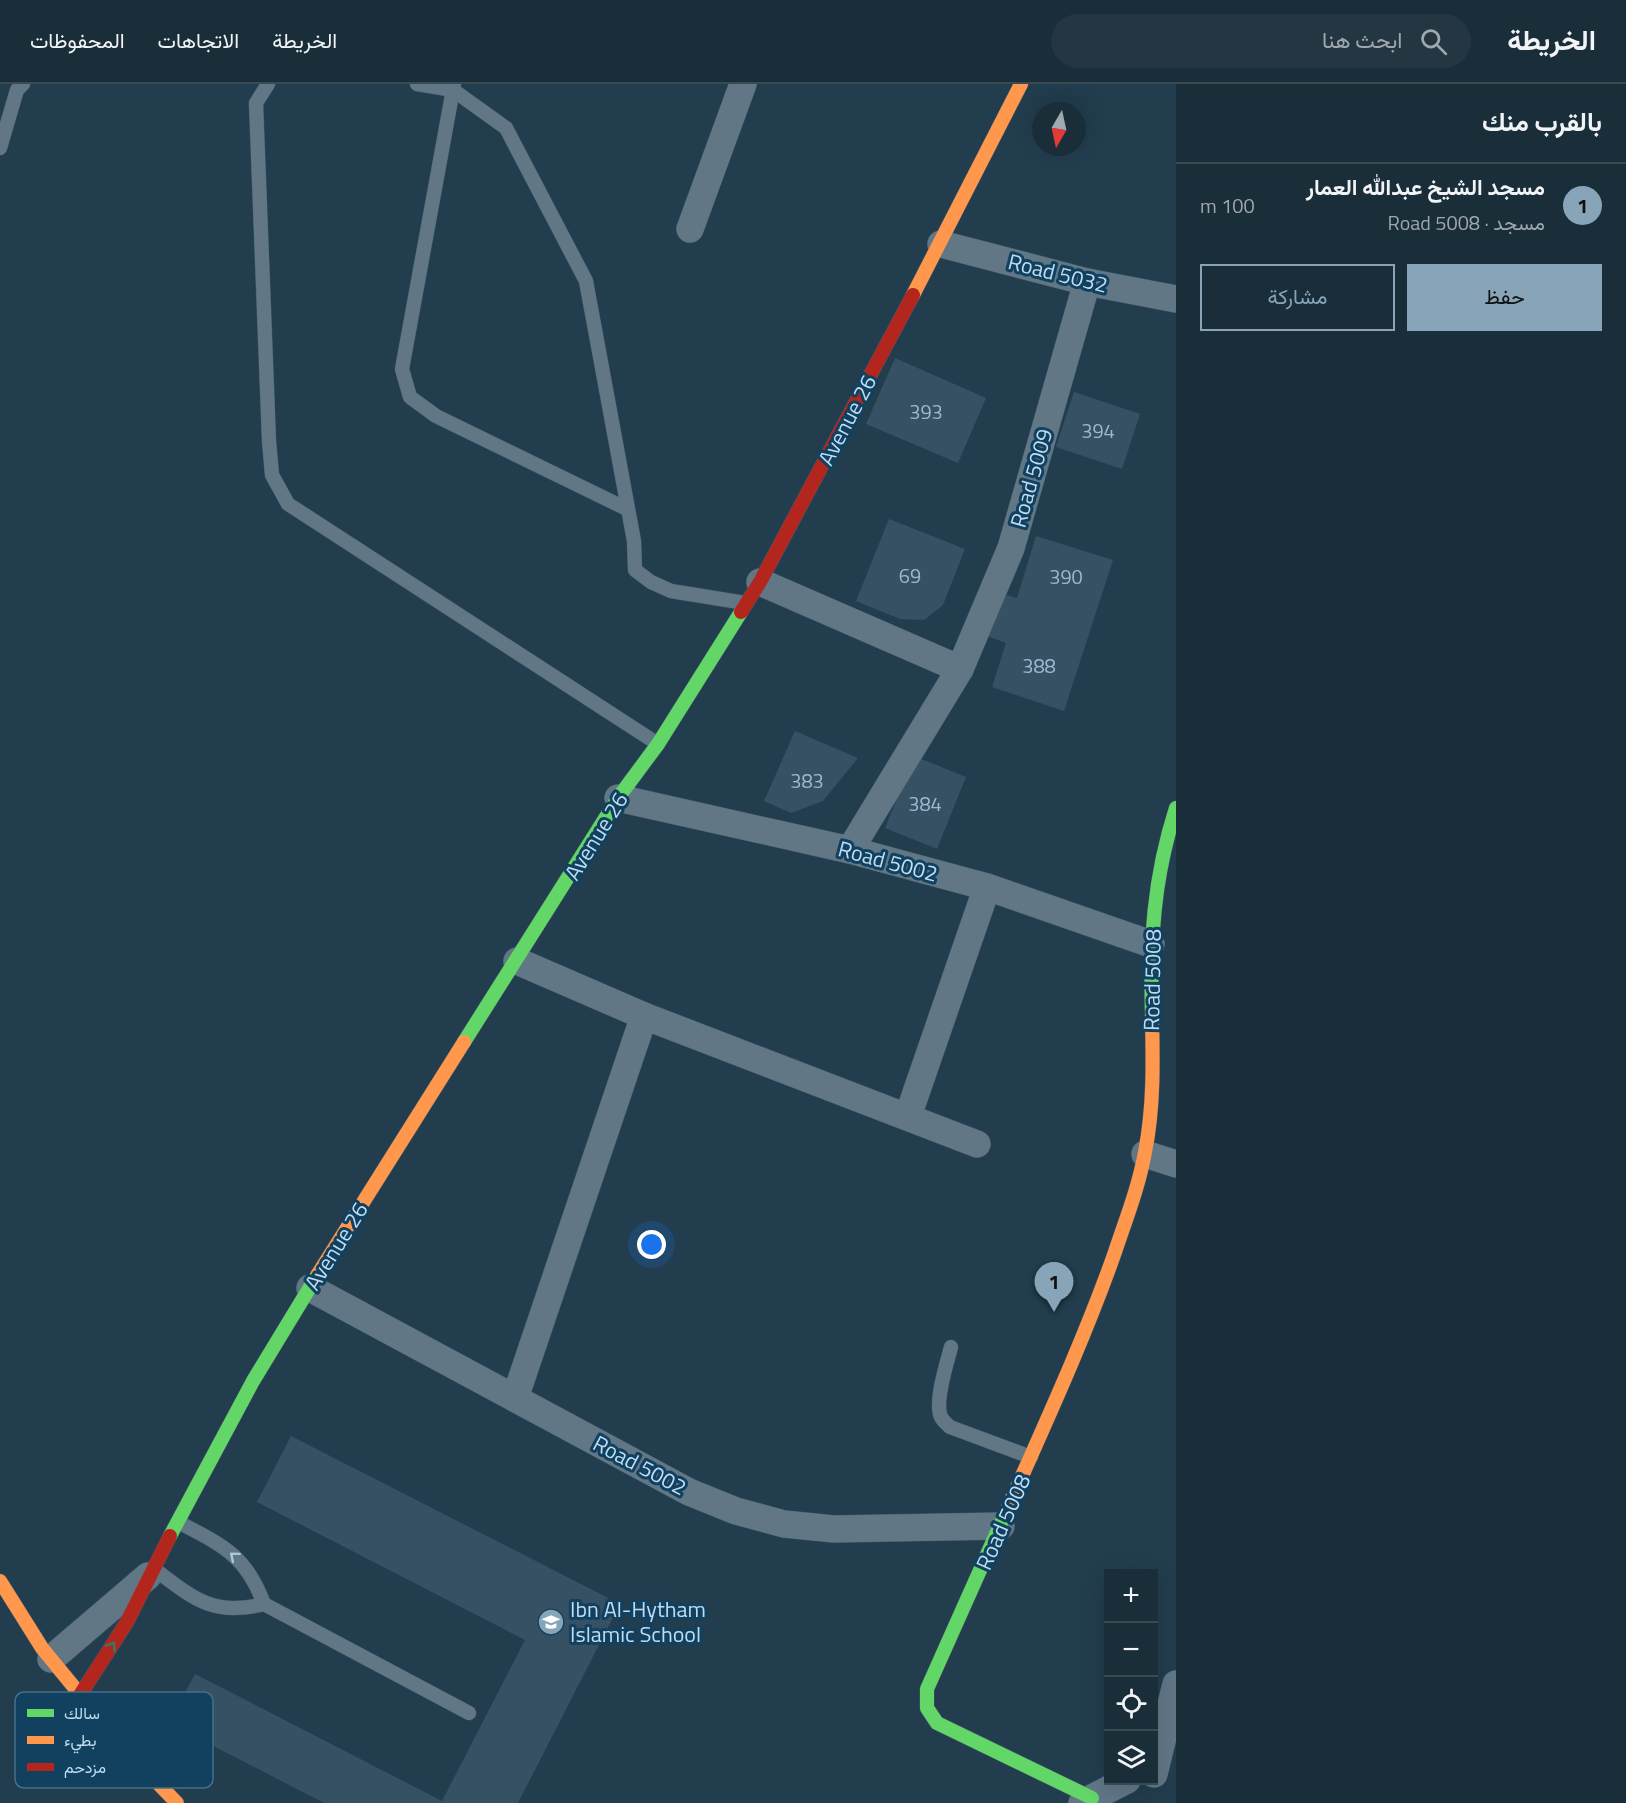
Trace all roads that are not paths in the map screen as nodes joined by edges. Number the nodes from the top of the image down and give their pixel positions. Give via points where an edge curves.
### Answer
1 (23, 84) edge
2 (268, 84) edge
3 (417, 84) edge
4 (743, 84) edge
5 (1021, 84) edge
6 (453, 87) edge
7 (0, 148) edge
8 (690, 229) dead end
9 (941, 244) junction
10 (1087, 282) junction
11 (1176, 299) edge
12 (627, 509) junction
13 (754, 592) junction
14 (960, 669) junction
15 (658, 744) junction
16 (618, 798) junction
17 (1176, 808) edge
18 (850, 850) junction
19 (987, 887) junction
20 (1151, 944) junction
21 (517, 961) junction
22 (644, 1016) junction
23 (908, 1116) junction
24 (977, 1144) dead end
25 (1145, 1154) junction
26 (1176, 1164) edge
27 (310, 1288) junction
28 (951, 1347) dead end
29 (515, 1398) junction
30 (1031, 1457) junction
31 (178, 1522) junction
32 (1001, 1526) junction
33 (151, 1571) junction
34 (0, 1581) edge
35 (264, 1604) junction
36 (51, 1659) junction
37 (1176, 1684) edge
38 (78, 1692) edge
39 (82, 1692) edge
40 (469, 1713) dead end
41 (1158, 1758) edge
42 (1176, 1773) edge
43 (1158, 1774) edge
44 (1117, 1785) edge
45 (172, 1798) edge
46 (1087, 1801) edge
47 (153, 1803) edge

1 - 7 lane via 17,90
2 - 15 lane via 256,103 269,441 272,475 288,504
3 - 6 lane
4 - 8 street
5 - 9 street, Avenue 26
6 - 12 lane via 506,128 586,282
6 - 12 lane via 402,369 410,397 436,416
9 - 10 street, Road 5032
9 - 13 street, Avenue 26
10 - 11 street, Road 5032
10 - 14 street, Road 5009 via 1011,548
12 - 13 lane via 635,570 651,582 671,591
13 - 14 street
13 - 15 street, Avenue 26
14 - 18 street, Road 5009
15 - 16 street, Avenue 26
16 - 18 street, Road 5002
16 - 21 street, Avenue 26
17 - 20 street, Road 5008 via 1159,867
18 - 19 street, Road 5002
19 - 20 street, Road 5002
19 - 23 street
20 - 25 street, Road 5008 via 1151,1097
21 - 22 street
21 - 27 street, Avenue 26
22 - 23 street
22 - 29 street
23 - 24 street
25 - 26 street
25 - 30 street, Road 5008 via 1111,1265
27 - 29 street, Road 5002
27 - 31 street, Avenue 26 via 253,1381
28 - 30 lane via 940,1397 941,1419 950,1427
29 - 32 street, Road 5002 via 689,1492 745,1514 784,1524 834,1529
30 - 32 street, Road 5008
31 - 33 street, Avenue 26
35 -> 31 lane via 248,1569 235,1555
32 - 46 street, Road 5008 via 927,1689 928,1714 938,1723
33 - 35 lane via 211,1606 229,1610
33 - 36 street, Avenue 26
39 -> 33 street, Avenue 26 via 133,1613
34 - 36 street
35 - 40 lane
36 - 38 street
37 - 41 street
42 - 43 street
44 - 46 street
45 - 47 lane

